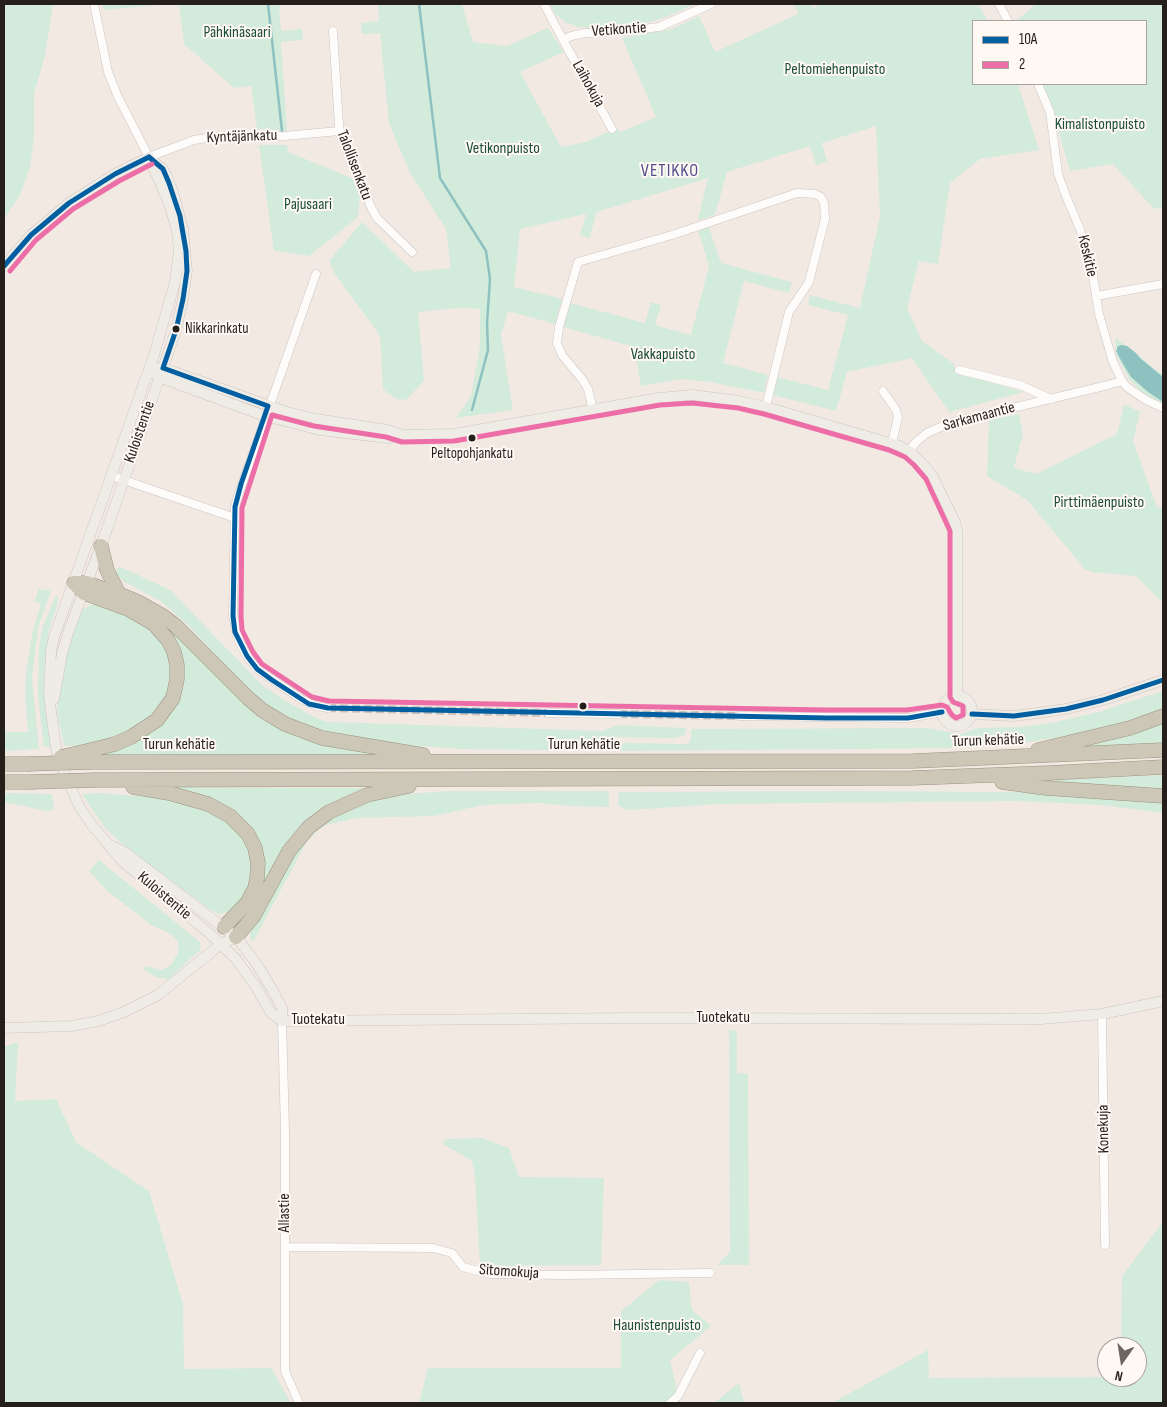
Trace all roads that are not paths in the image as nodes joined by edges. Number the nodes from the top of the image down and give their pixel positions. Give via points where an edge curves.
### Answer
1 (94, 4) edge
2 (544, 4) edge
3 (711, 4) edge
4 (999, 4) edge
5 (1007, 20) edge
6 (332, 31) dead end
7 (563, 40) junction
8 (1038, 85) edge
9 (612, 129) dead end
10 (339, 131) junction
11 (148, 158) junction
12 (412, 252) dead end
13 (4, 266) edge
14 (316, 274) dead end
15 (1163, 284) edge
16 (1096, 296) junction
17 (148, 370) junction
18 (960, 370) dead end
19 (161, 373) junction
20 (1122, 380) junction
21 (883, 391) dead end
22 (1051, 400) junction
23 (766, 407) junction
24 (1163, 408) edge
25 (593, 410) junction
26 (267, 411) junction
27 (892, 443) junction
28 (909, 451) junction
29 (112, 476) junction
30 (124, 480) junction
31 (235, 518) junction
32 (101, 546) junction
33 (82, 586) junction
34 (119, 594) junction
35 (1163, 680) edge
36 (957, 696) junction
37 (328, 708) tunnel mouth
38 (942, 712) junction
39 (548, 713) tunnel mouth
40 (620, 714) tunnel mouth
41 (972, 714) junction
42 (739, 716) tunnel mouth
43 (1163, 716) edge
44 (1163, 750) edge
45 (89, 757) junction
46 (998, 759) junction
47 (471, 762) junction
48 (4, 764) edge
49 (1163, 767) edge
50 (969, 777) junction
51 (95, 780) junction
52 (444, 780) junction
53 (4, 782) edge
54 (1163, 796) edge
55 (109, 845) junction
56 (224, 927) junction
57 (236, 937) junction
58 (220, 944) junction
59 (1163, 1001) edge
60 (1102, 1014) junction
61 (282, 1021) junction
62 (4, 1028) edge
63 (1105, 1244) dead end
64 (286, 1247) junction
65 (710, 1273) dead end
66 (700, 1353) dead end
67 (299, 1403) edge
68 (670, 1403) edge

1 - 11 street, Kuloistentie via 108,72
2 - 7 street
3 - 7 street, Vetikontie via 659,27 585,32
4 - 5 street
6 - 10 street, Talollisenkatu
7 - 9 street, Laihokuja
8 - 16 street, Keskitie via 1050,112 1058,174 1080,229
10 - 11 street, Kyntäjänkatu via 213,137 194,140
10 - 12 street, Talollisenkatu via 377,218
11 - 13 street via 69,203 31,235
11 - 17 street, Kuloistentie via 170,206 177,230 178,252 175,282
11 - 19 street, Kuloistentie via 163,169 169,183 180,216 186,251 183,299
14 - 26 street
15 - 16 street
16 - 20 street, Keskitie via 1108,348
17 - 19 street
17 - 29 street, Kuloistentie
18 - 22 street via 1020,385
19 - 26 street
19 - 30 street, Kuloistentie
20 - 22 street, Sarkamaantie
20 - 24 street, Keskitie via 1134,393
21 - 27 street via 898,417
22 - 28 street, Sarkamaantie via 944,425 927,433
23 - 25 street via 692,395
23 - 25 street via 789,312 809,282 825,219 824,203 815,194 796,193 672,235 578,262 557,343 562,355 588,389
23 - 27 street
25 - 26 street via 454,434 388,438 320,430
26 - 31 street via 241,484
27 - 28 street
28 - 36 street via 932,475 957,530
29 - 30 street
29 - 33 street, Kuloistentie
30 - 31 street
30 - 32 street, Kuloistentie
31 - 37 street via 233,616 239,641 251,662 272,680 309,704
32 - 33 street, Kuloistentie
32 - 34 highway via 107,570
33 - 34 highway
33 - 45 highway via 154,624 171,646 177,673 173,698 157,720 132,737
33 - 55 street, Kuloistentie via 54,636 49,695 57,754 64,772 79,806
34 - 47 highway via 176,626 248,698 285,724 334,741
35 - 41 street via 1066,709 1014,716
36 - 38 street via 948,699
36 - 41 street via 969,701
38 - 41 street via 946,720 957,726
38 - 42 street via 908,718
39 - 40 street
43 - 46 highway via 1130,728
44 - 46 highway, Turun kehätie
45 - 47 highway, Turun kehätie
45 - 48 highway, Turun kehätie, bridge
46 - 47 highway, Turun kehätie
49 - 50 highway, Turun kehätie
50 - 52 highway, Turun kehätie
50 - 54 highway via 1046,788
51 - 52 highway, Turun kehätie
51 - 53 highway, Turun kehätie, bridge
51 - 56 highway via 194,799 221,810 243,828 255,848 257,879 247,903
52 - 57 highway via 367,795 319,818 289,851 253,917
55 - 56 street, Kuloistentie via 126,854
55 - 58 street, Kuloistentie via 122,861
56 - 57 street, Allastie
56 - 58 street
57 - 58 street
57 - 61 street, Allastie via 272,989 282,1008
58 - 61 street via 236,959 271,1013
58 - 62 street via 165,990 124,1012 72,1026
59 - 60 street, Tuotekatu
60 - 61 street, Tuotekatu via 1041,1019
60 - 63 street, Konekuja
61 - 64 street, Allastie
64 - 65 street, Sitomokuja via 432,1248 452,1253 463,1267 491,1274
64 - 67 street, Allastie via 285,1371
66 - 68 street via 678,1396

